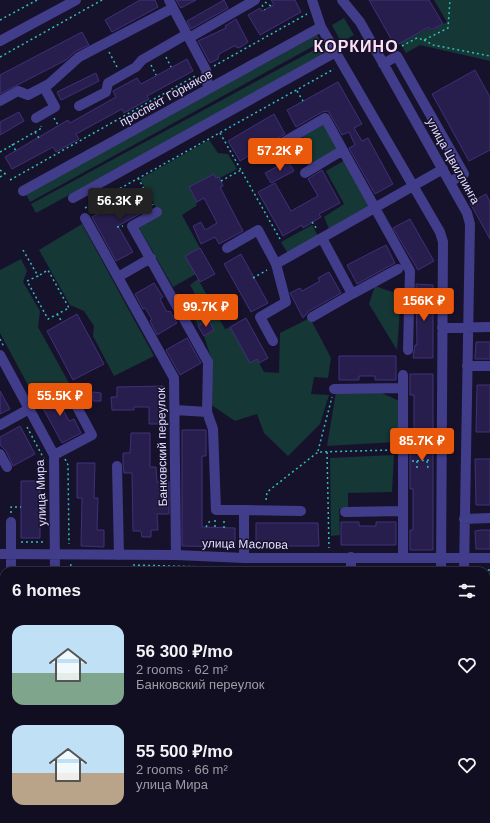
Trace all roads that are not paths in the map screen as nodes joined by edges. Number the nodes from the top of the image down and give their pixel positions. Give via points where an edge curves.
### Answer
1 (76, 0) edge
2 (255, 0) edge
3 (312, 0) edge
4 (342, 0) edge
5 (171, 4) edge
6 (322, 27) junction
7 (188, 36) junction
8 (0, 41) edge
9 (336, 52) junction
10 (383, 64) junction
11 (44, 87) junction
12 (208, 89) junction
13 (0, 101) edge
14 (79, 106) dead end
15 (36, 118) road end
16 (343, 150) junction
17 (256, 158) dead end
18 (443, 169) junction
19 (305, 172) dead end
20 (450, 182) junction
21 (413, 186) junction
22 (22, 191) dead end
23 (73, 198) dead end
24 (376, 207) junction
25 (157, 212) road end
26 (83, 214) road end
27 (322, 238) junction
28 (227, 248) dead end
29 (150, 258) junction
30 (276, 264) junction
31 (398, 270) dead end
32 (118, 277) junction
33 (352, 294) junction
34 (312, 317) dead end
35 (468, 327) junction
36 (490, 327) edge
37 (442, 328) junction
38 (273, 341) dead end
39 (408, 350) dead end
40 (4, 354) edge
41 (467, 366) junction
42 (490, 366) edge
43 (403, 376) dead end
44 (402, 388) junction
45 (334, 389) road end
46 (69, 392) dead end
47 (175, 410) junction
48 (24, 411) junction
49 (207, 412) junction
50 (0, 425) edge
51 (0, 454) edge
52 (53, 455) junction
53 (118, 466) dead end
54 (7, 467) dead end
55 (244, 510) junction
56 (301, 511) dead end
57 (403, 511) junction
58 (345, 512) dead end
59 (464, 518) junction
60 (490, 518) edge
61 (11, 522) road end
62 (5, 554) edge
63 (55, 555) junction
64 (118, 555) junction
65 (176, 555) junction
66 (351, 557) junction
67 (244, 558) junction
68 (403, 558) junction
69 (440, 558) junction
70 (463, 558) junction
71 (490, 558) edge
72 (10, 567) edge
73 (55, 567) edge
74 (351, 567) edge
75 (441, 567) edge
76 (464, 567) edge

1 - 8 street
2 - 7 street
3 - 6 street
4 - 10 street, улица Цвиллинга via 360,22
5 - 7 street
5 - 11 street via 79,57
6 - 9 street
6 - 12 street, проспект Горняков
7 - 12 street via 206,70
7 - 14 street via 142,60 136,67 108,83 106,92
9 - 21 street
9 - 23 street
10 - 18 street, улица Цвиллинга
10 - 20 street via 396,56 464,174
11 - 13 street via 28,95 18,91
11 - 15 street via 55,107
12 - 22 street, проспект Горняков
16 - 17 street via 325,118
16 - 19 street
16 - 24 street
18 - 20 street, улица Цвиллинга
18 - 21 street
20 - 35 street, улица Цвиллинга via 467,213 470,224
21 - 24 street
21 - 37 street via 440,232 443,242
24 - 27 street
24 - 39 street via 410,271
25 - 29 street via 132,226
26 - 32 street, Банковский переулок
27 - 30 street
27 - 33 street
28 - 30 street via 258,230
29 - 32 street
29 - 49 street via 208,362
30 - 38 street via 286,302 260,317
31 - 33 street
32 - 47 street, Банковский переулок via 174,378
33 - 34 street
35 - 36 street
35 - 37 street
35 - 41 street, улица Цвиллинга
37 - 69 street
40 - 48 street, улица Мира
41 - 42 street
41 - 59 street, улица Цвиллинга
43 - 44 street
44 - 45 street
44 - 57 street
46 - 52 street via 92,435
47 - 49 street
47 - 65 street, Банковский переулок
48 - 50 street
48 - 52 street, улица Мира
49 - 55 street via 213,429 216,510
51 - 54 street
52 - 63 street, улица Мира
53 - 64 street
55 - 56 street
55 - 67 street
57 - 58 street
57 - 68 street
59 - 60 street
59 - 70 street, улица Цвиллинга
61 - 62 street via 11,542
62 - 63 street, улица Маслова
62 - 72 street
63 - 64 street, улица Маслова
63 - 73 street, улица Мира
64 - 65 street, улица Маслова
65 - 67 street, улица Маслова
66 - 67 street, улица Маслова
66 - 68 street, улица Маслова
66 - 74 street
68 - 69 street, улица Маслова
69 - 70 street, улица Маслова
69 - 75 street
70 - 71 street, улица Маслова
70 - 76 street, улица Цвиллинга

